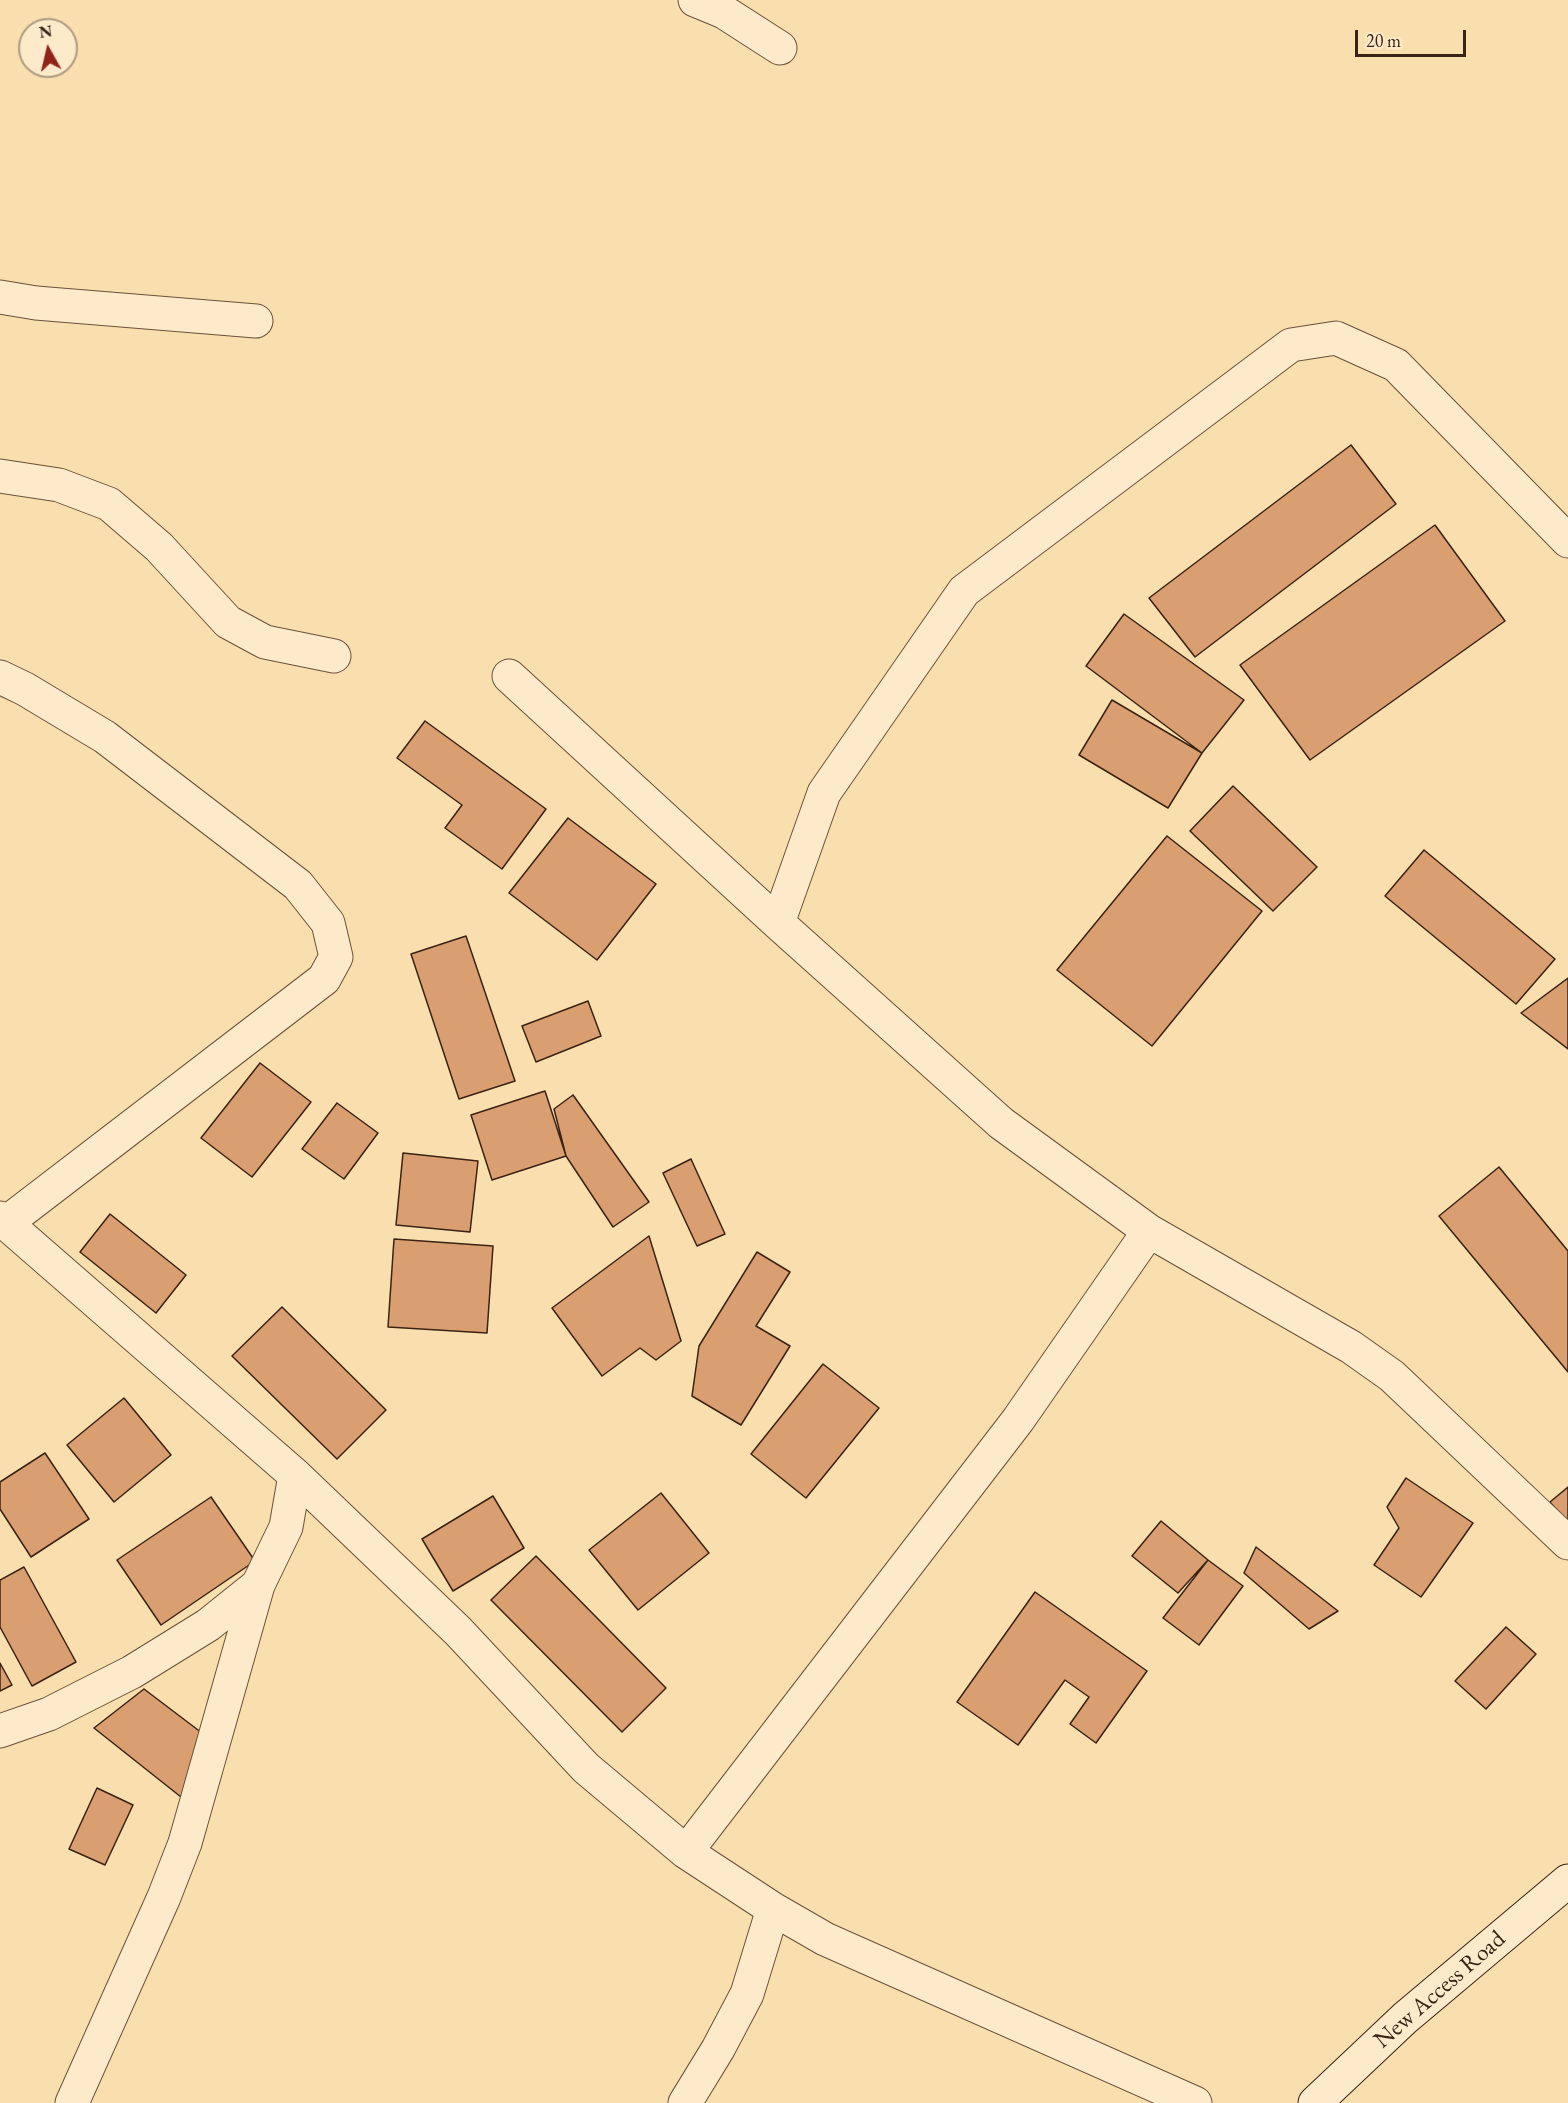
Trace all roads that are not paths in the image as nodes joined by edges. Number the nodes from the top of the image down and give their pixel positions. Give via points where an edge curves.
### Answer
1 (695, 0) edge
2 (780, 48) dead end
3 (0, 297) edge
4 (256, 321) dead end
5 (0, 476) edge
6 (1568, 541) edge
7 (334, 656) dead end
8 (509, 676) dead end
9 (0, 677) edge
10 (778, 923) junction
11 (3, 1221) edge
12 (1149, 1231) junction
13 (295, 1475) junction
14 (1568, 1543) edge
15 (258, 1585) junction
16 (0, 1731) edge
17 (686, 1852) junction
18 (1568, 1881) edge
19 (773, 1909) junction
20 (72, 2103) edge
21 (685, 2103) edge
22 (1195, 2103) edge
23 (1315, 2103) edge

1 - 2 street via 724,12
3 - 4 street
5 - 7 street via 59,484 109,504 159,547 228,622 265,642
6 - 10 street via 1396,365 1336,338 1291,345 964,591 824,794
8 - 10 street
9 - 11 street via 105,737 298,885 328,923 336,957 324,979
10 - 12 street via 1001,1123
11 - 13 street
12 - 14 street via 1352,1347 1392,1376
12 - 17 street via 1018,1420
13 - 15 street via 286,1527
13 - 17 street via 458,1631 586,1767
15 - 16 street via 208,1625 132,1672 49,1714
15 - 20 street via 185,1843
17 - 19 street
18 - 23 street, New Access Road via 1405,2018
19 - 21 street via 747,1994
19 - 22 street via 825,1939

